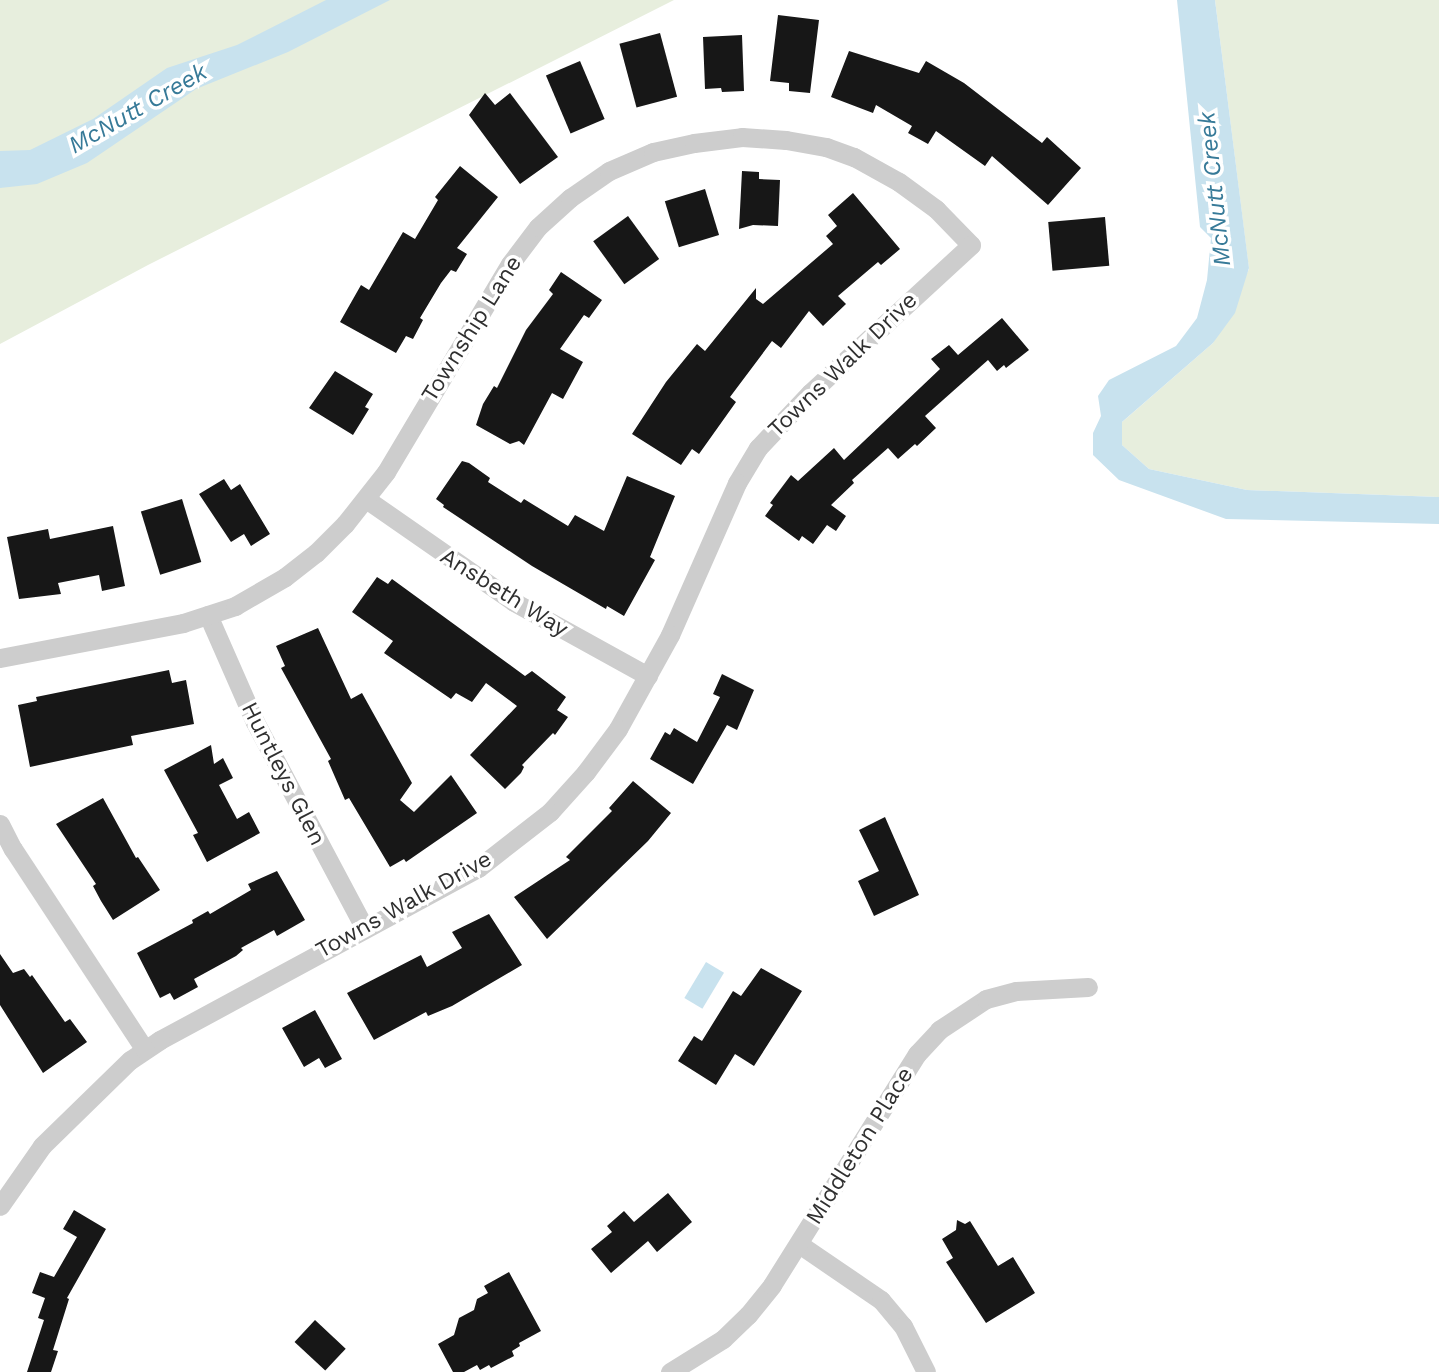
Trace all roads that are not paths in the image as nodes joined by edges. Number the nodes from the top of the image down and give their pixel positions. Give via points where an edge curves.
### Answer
1 (971, 245) joint
2 (366, 499) junction
3 (208, 615) junction
4 (0, 658) edge
5 (648, 676) junction
6 (0, 824) edge
7 (365, 929) junction
8 (1088, 987) dead end
9 (145, 1049) junction
10 (0, 1206) edge
11 (799, 1244) junction
12 (670, 1372) edge
13 (926, 1372) edge

1 - 2 street, Township Lane via 936,209 899,182 825,147 743,137 653,152 609,171 538,228 510,264
1 - 5 street, Towns Walk Drive via 810,393 758,448
2 - 3 street, Township Lane via 316,553 285,577 235,606
2 - 5 street, Ansbeth Way via 514,603
3 - 4 street, Township Lane
3 - 7 street, Huntleys Glen via 255,722
5 - 7 street, Towns Walk Drive via 618,729 550,811 478,868
6 - 9 street
7 - 9 street, Towns Walk Drive
8 - 11 street, Middleton Place via 1016,991 986,999 939,1030 917,1054
9 - 10 street, Towns Walk Drive via 68,1117
11 - 12 street, Middleton Place via 748,1315 723,1339
11 - 13 street via 881,1300 903,1326

